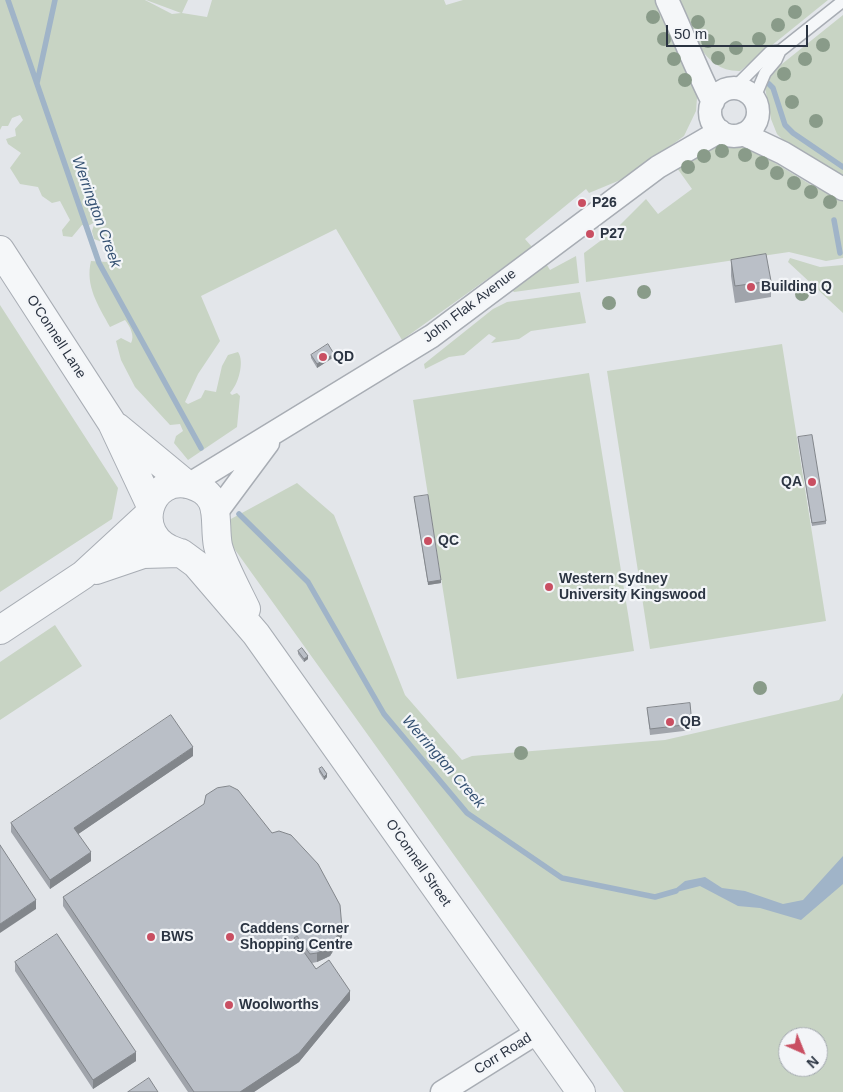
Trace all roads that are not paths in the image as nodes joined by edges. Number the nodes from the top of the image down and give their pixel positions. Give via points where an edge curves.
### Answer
1 (667, 0) edge
2 (843, 1) edge
3 (780, 51) junction
4 (721, 105) junction
5 (751, 118) junction
6 (843, 190) edge
7 (0, 250) edge
8 (112, 424) junction
9 (275, 434) junction
10 (188, 484) junction
11 (149, 510) junction
12 (216, 516) junction
13 (179, 552) junction
14 (83, 575) junction
15 (0, 630) edge
16 (256, 634) junction
17 (538, 1032) junction
18 (442, 1092) edge
19 (581, 1092) edge

1 - 4 street via 690,49 695,68
2 - 3 lane
3 - 4 lane via 770,52
3 - 5 lane via 765,73
4 - 5 street via 745,91
4 - 5 street via 731,136
4 - 9 street, John Flak Avenue via 658,167 432,336
5 - 6 street via 783,154
7 - 8 street, O'Connell Lane
8 - 10 street, O'Connell Lane
8 - 11 street, O'Connell Lane
9 - 10 street, John Flak Avenue
9 - 12 street, John Flak Avenue
10 - 11 street via 165,488 156,495
10 - 12 street, O'Connell Street via 207,494
11 - 13 street, O'Connell Street via 152,535 158,544
11 - 14 street
12 - 13 street via 212,534 202,546
12 - 16 street, O'Connell Street via 218,546
13 - 14 street via 143,554
13 - 16 street, O'Connell Street via 196,564
14 - 15 street
16 - 17 street, O'Connell Street
17 - 18 street, Corr Road
17 - 19 street, O'Connell Street

